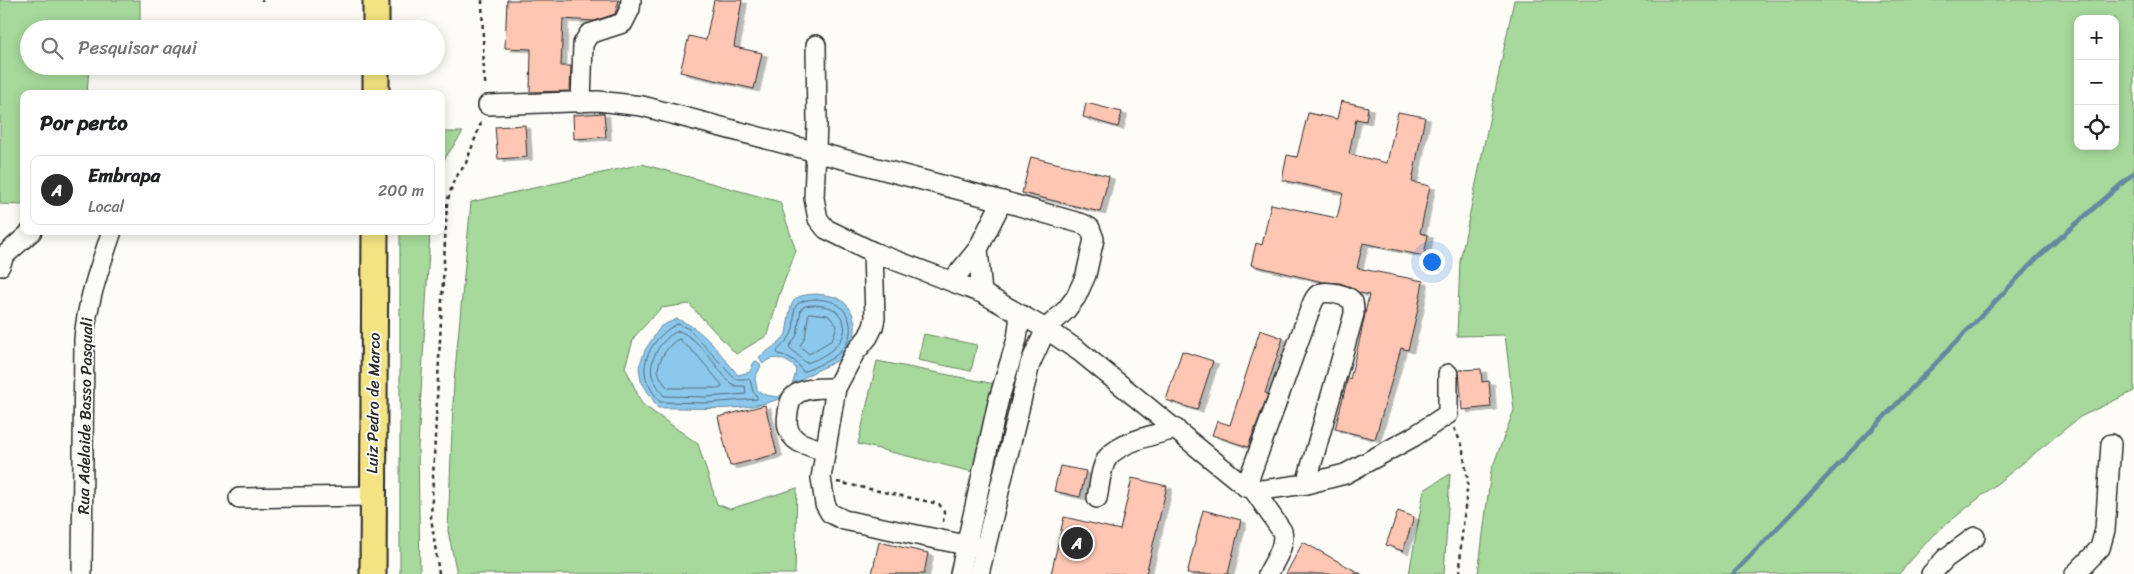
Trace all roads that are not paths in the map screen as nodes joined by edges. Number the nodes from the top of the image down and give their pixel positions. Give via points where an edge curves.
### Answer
1 (376, 0) edge
2 (631, 0) edge
3 (376, 20) edge
4 (816, 45) dead end
5 (376, 75) edge
6 (376, 90) edge
7 (581, 102) junction
8 (488, 105) road end
9 (815, 152) junction
10 (1002, 201) junction
11 (28, 235) edge
12 (111, 235) edge
13 (375, 235) edge
14 (978, 249) junction
15 (873, 252) junction
16 (0, 266) edge
17 (952, 281) junction
18 (982, 293) junction
19 (1020, 315) junction
20 (1046, 329) junction
21 (1011, 359) junction
22 (1030, 364) junction
23 (1448, 374) dead end
24 (836, 388) junction
25 (1176, 429) junction
26 (2111, 444) dead end
27 (826, 451) junction
28 (1306, 484) junction
29 (1249, 488) junction
30 (372, 496) junction
31 (239, 498) dead end
32 (1097, 498) dead end
33 (1975, 537) dead end
34 (966, 545) junction
35 (985, 549) junction
36 (82, 574) edge
37 (373, 574) edge
38 (960, 574) edge
39 (979, 574) edge
40 (1268, 574) edge
41 (1931, 574) edge
42 (2075, 574) edge

1 - 3 main road
2 - 7 street via 623,23 588,34 585,38
4 - 9 street via 818,124
5 - 6 main road
7 - 8 street
7 - 9 street via 620,102 642,106
9 - 10 street
9 - 15 street via 814,198 818,219 833,234
10 - 14 street
10 - 20 street via 1083,224 1093,234 1086,275 1076,297
11 - 16 street via 4,256
12 - 36 street, Rua Adelaide Basso Pasquali via 86,315
13 - 30 main road, Luiz Pedro de Marco
14 - 17 street
14 - 18 street
15 - 17 street
15 - 24 street via 873,327
17 - 18 street
18 - 19 street
19 - 20 street
19 - 21 street
20 - 22 street
20 - 25 street via 1080,351
21 - 22 street
21 - 34 street via 998,402
22 - 35 street
23 - 28 street via 1448,414 1362,466
24 - 27 street
24 - 27 street via 819,388 794,396 786,423 798,441
25 - 29 street
25 - 32 street via 1142,438 1108,457 1102,469
26 - 42 street via 2105,530 2100,548
27 - 34 street via 821,478 824,504 836,517
28 - 29 street
28 - 29 street via 1354,314 1353,302 1348,296 1324,292 1314,300 1308,315
29 - 40 street via 1284,537
30 - 31 street
30 - 37 main road, Luiz Pedro de Marco
33 - 41 street via 1946,558
34 - 35 street
34 - 38 street
35 - 39 street

